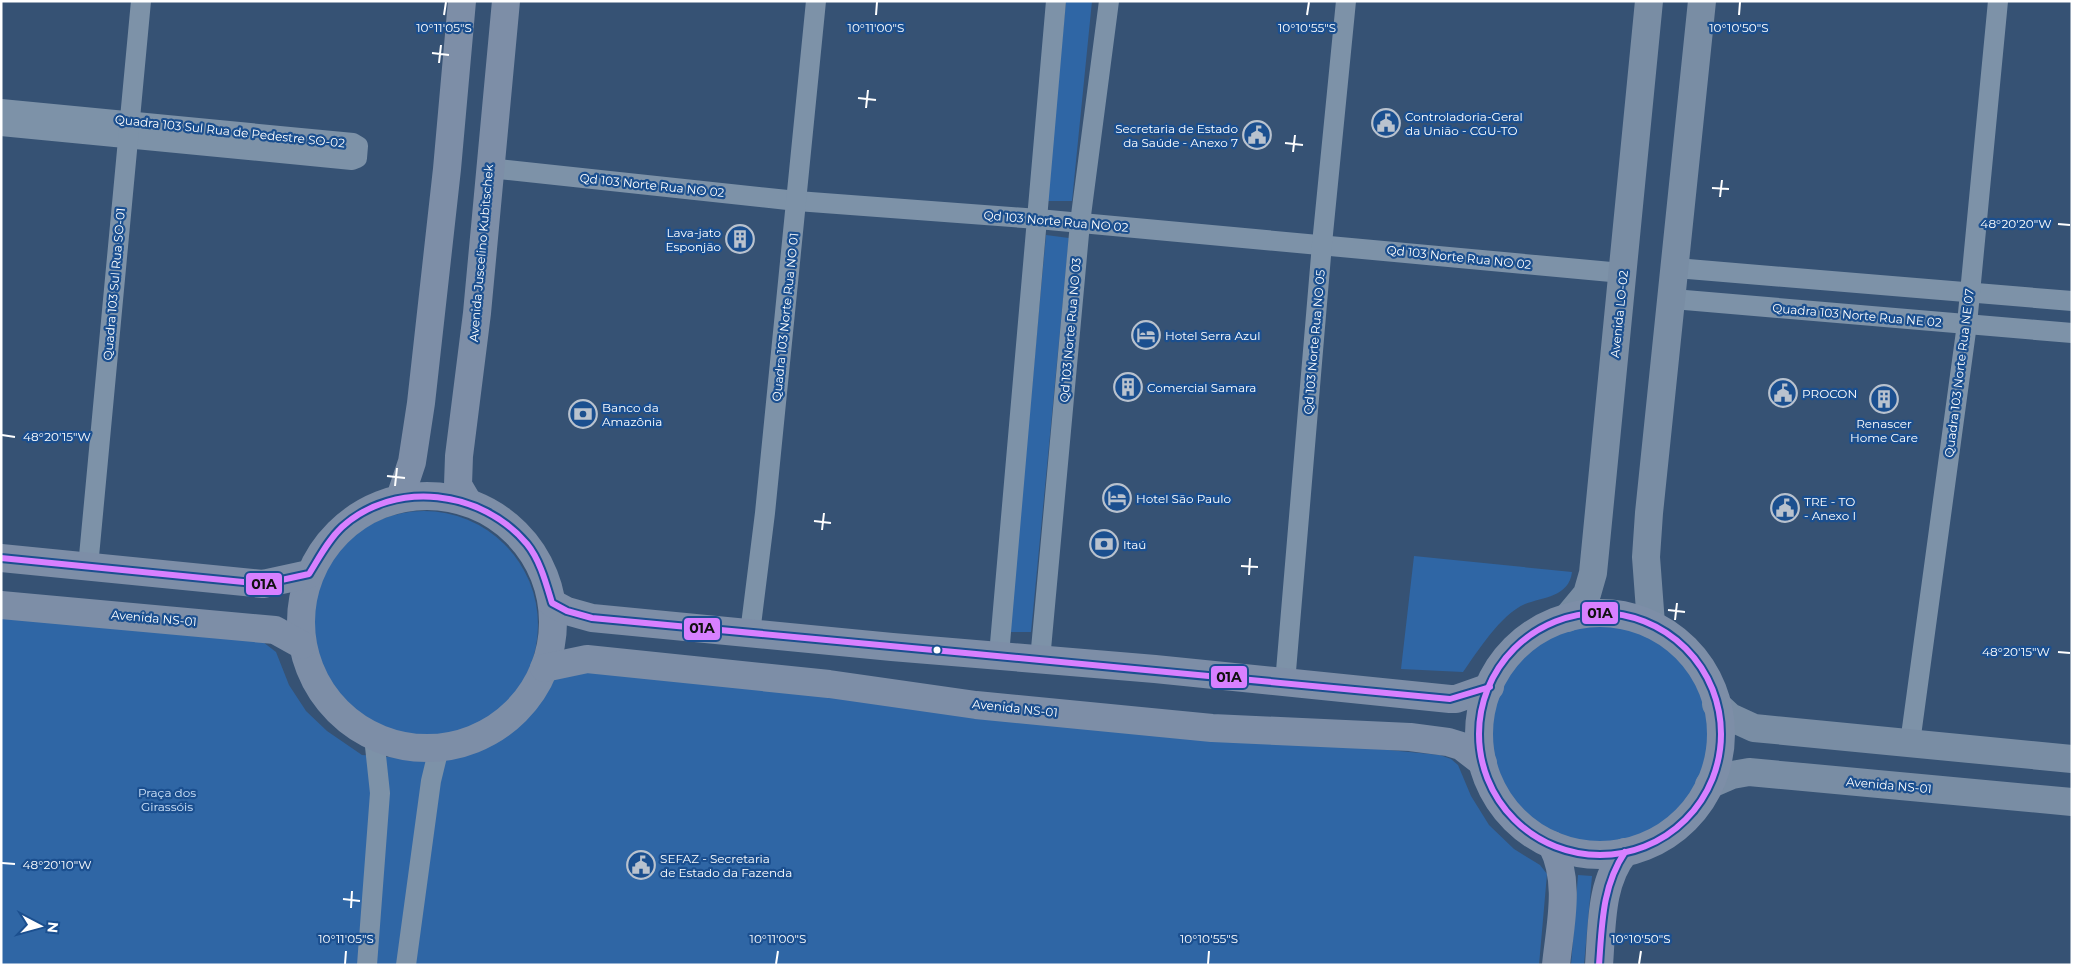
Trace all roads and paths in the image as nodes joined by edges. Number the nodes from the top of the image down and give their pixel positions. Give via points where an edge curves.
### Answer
1 (141, 1) edge
2 (462, 1) edge
3 (506, 1) edge
4 (816, 1) edge
5 (1056, 1) edge
6 (1109, 1) edge
7 (1346, 1) edge
8 (1649, 1) edge
9 (1702, 1) edge
10 (1998, 1) edge
11 (1, 109) edge
12 (1, 126) edge
13 (129, 130) junction
14 (489, 168) junction
15 (797, 201) junction
16 (1038, 219) junction
17 (1080, 223) junction
18 (1322, 244) junction
19 (1676, 268) junction
20 (1622, 273) junction
21 (1969, 291) junction
22 (1673, 299) junction
23 (2072, 301) edge
24 (1967, 324) junction
25 (2072, 333) edge
26 (400, 498) junction
27 (468, 502) junction
28 (1, 558) edge
29 (88, 567) junction
30 (309, 574) junction
31 (552, 603) junction
32 (1, 605) edge
33 (1567, 618) junction
34 (1651, 624) junction
35 (750, 633) junction
36 (302, 645) junction
37 (1000, 655) junction
38 (1040, 660) junction
39 (544, 668) junction
40 (1285, 683) junction
41 (1490, 686) junction
42 (1716, 704) junction
43 (374, 737) junction
44 (1910, 743) junction
45 (439, 748) junction
46 (2072, 759) edge
47 (1483, 763) junction
48 (1709, 785) junction
49 (2072, 802) edge
50 (1552, 845) junction
51 (1625, 852) junction
52 (367, 965) edge
53 (406, 965) edge
54 (1556, 965) edge
55 (1599, 965) edge

1 - 13 street, Quadra 103 Sul Rua SO-01
2 - 26 main road via 422,393 412,462
3 - 14 main road, Avenida Juscelino Kubitschek
4 - 15 street, Quadra 103 Norte Rua NO 01
5 - 16 street
6 - 17 street, Qd 103 Norte Rua NO 03
7 - 18 street, Qd 103 Norte Rua NO 05
8 - 20 street, Avenida LO-02
9 - 19 street
10 - 21 street, Quadra 103 Norte Rua NE 07
11 - 13 street, Quadra 103 Sul Rua de Pedestre SO-02
12 - 13 street, Quadra 103 Sul Rua de Pedestre SO-02
13 - 13 street, Quadra 103 Sul Rua de Pedestre SO-02 via 352,160 358,158 360,152 353,143
13 - 29 street, Quadra 103 Sul Rua SO-01
14 - 15 street, Qd 103 Norte Rua NO 02
14 - 27 main road, Avenida Juscelino Kubitschek via 477,313 459,456 458,485
15 - 16 street, Qd 103 Norte Rua NO 02
15 - 35 street, Quadra 103 Norte Rua NO 01
16 - 17 street, Qd 103 Norte Rua NO 02
16 - 37 street
17 - 18 street, Qd 103 Norte Rua NO 02
17 - 38 street, Qd 103 Norte Rua NO 03
18 - 20 street, Qd 103 Norte Rua NO 02
18 - 40 street, Qd 103 Norte Rua NO 05
19 - 21 street
19 - 22 street
20 - 33 street, Avenida LO-02 via 1593,578 1585,598
21 - 23 street
21 - 24 street, Quadra 103 Norte Rua NE 07
22 - 24 street, Quadra 103 Norte Rua NE 02
22 - 34 street via 1646,557
24 - 25 street, Quadra 103 Norte Rua NE 02
24 - 44 street, Quadra 103 Norte Rua NE 07
26 - 27 main road via 438,496
26 - 30 main road via 377,505 350,521 328,543
27 - 31 main road via 488,511 527,544 546,578
28 - 29 main road
29 - 30 main road via 263,584
30 - 36 main road via 301,607
31 - 35 main road via 567,612 592,618
31 - 39 main road via 550,649
32 - 36 main road, Avenida NS-01 via 275,630
33 - 34 main road via 1610,613
33 - 41 main road via 1540,629 1517,647 1501,665
34 - 42 main road via 1674,638 1691,655 1708,681
35 - 37 main road
36 - 43 main road via 314,681 329,702 348,721
37 - 38 main road
38 - 40 main road
39 - 45 main road via 525,700 502,724 472,740
39 - 47 main road, Avenida NS-01 via 586,659 820,683 976,705 1212,728 1410,737 1461,746
40 - 41 main road via 1450,699
41 - 47 main road via 1483,705 1480,729
42 - 44 street via 1732,718 1754,728
42 - 48 main road via 1720,743
43 - 45 main road via 413,748
43 - 52 street via 380,793
44 - 46 street
45 - 53 street via 431,782
47 - 50 main road via 1493,790 1506,810 1531,833
48 - 49 street, Avenida NS-01 via 1749,772
48 - 51 main road via 1694,809 1678,826 1648,845
50 - 51 main road via 1594,855
50 - 54 main road via 1564,878
51 - 55 main road via 1609,880

